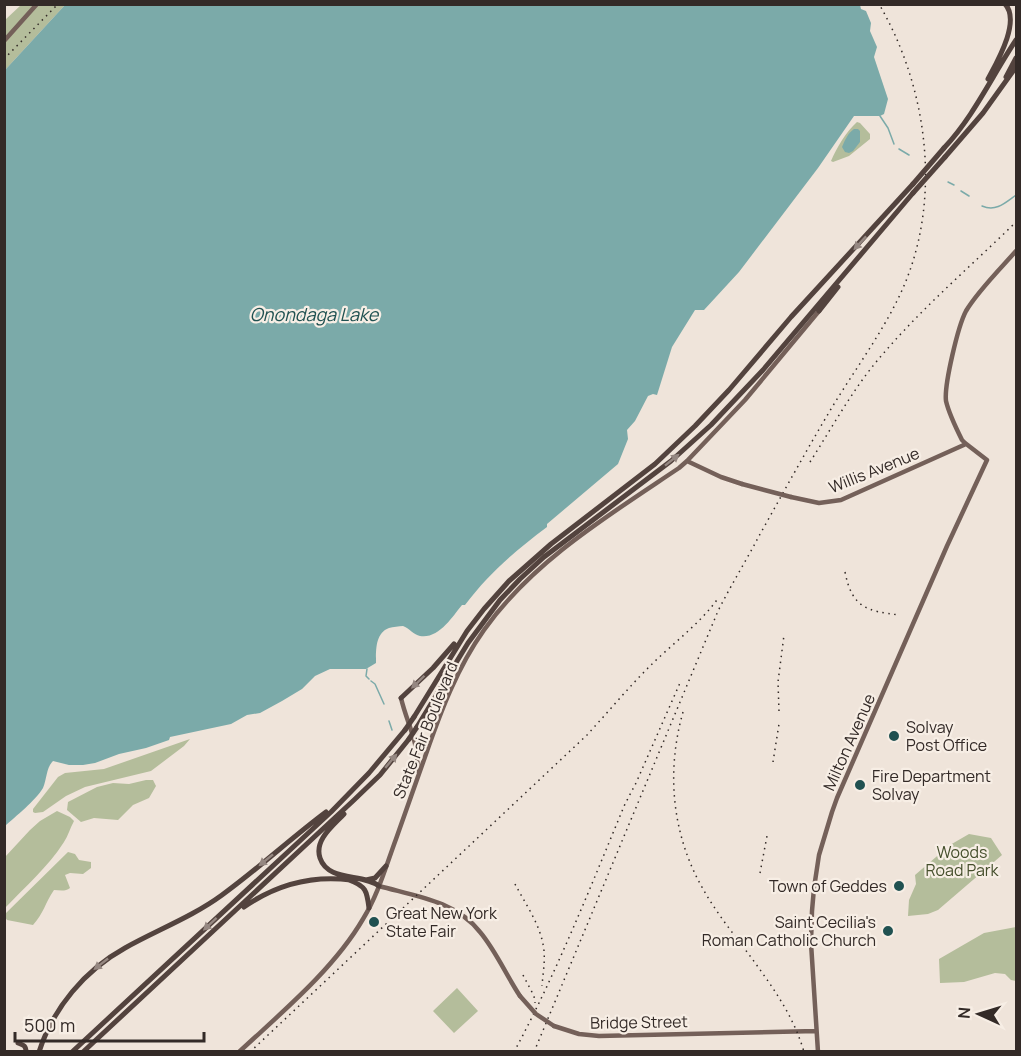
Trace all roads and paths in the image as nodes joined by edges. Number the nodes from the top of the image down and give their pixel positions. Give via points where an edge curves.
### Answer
1 (37, 4) edge
2 (1005, 4) edge
3 (1017, 40) edge
4 (4, 41) edge
5 (1017, 58) edge
6 (1017, 67) edge
7 (992, 99) junction
8 (973, 110) junction
9 (1017, 251) edge
10 (856, 261) junction
11 (819, 311) joint
12 (966, 444) junction
13 (687, 461) junction
14 (472, 625) junction
15 (401, 698) joint
16 (412, 740) junction
17 (428, 750) junction
18 (380, 775) junction
19 (417, 780) junction
20 (345, 798) junction
21 (386, 866) junction
22 (349, 880) junction
23 (366, 880) junction
24 (379, 886) junction
25 (369, 908) junction
26 (228, 918) junction
27 (816, 1031) junction
28 (18, 1043) dead end
29 (26, 1052) edge
30 (39, 1052) edge
31 (72, 1052) edge
32 (85, 1052) edge
33 (239, 1052) edge
34 (818, 1052) edge

1 - 4 main road
2 - 8 highway via 1012,17 1010,32
3 - 8 highway
5 - 7 highway
6 - 7 highway
7 - 10 highway, bridge
8 -> 14 highway, bridge via 913,184 695,426 654,464 523,567
9 - 12 main road via 967,310 960,330 946,402
10 - 11 highway
16 -> 10 highway, bridge via 472,637 500,600 544,557 704,432
11 - 13 main road, State Fair Boulevard via 745,400
12 - 13 main road, Willis Avenue, bridge via 841,500 819,503 742,484
12 - 27 main road, Milton Avenue via 987,460 825,832 811,917
13 - 17 main road, State Fair Boulevard via 556,555 502,607 462,665
14 -> 15 highway
14 - 20 highway, bridge via 405,730
15 - 16 main road
16 - 17 main road
18 -> 16 highway
16 - 19 main road via 418,757
17 - 19 main road, State Fair Boulevard
18 - 23 highway via 328,831 320,846 322,863 328,870
18 - 26 highway
19 - 21 main road, State Fair Boulevard
20 -> 30 highway via 222,896 126,947 96,968 65,1001
20 -> 31 highway
21 - 23 highway via 375,878
21 - 24 main road, State Fair Boulevard
22 - 24 highway
22 - 25 highway via 366,891
22 - 26 highway via 322,878 283,885
23 - 24 highway
24 - 25 main road, State Fair Boulevard
24 - 27 main road, Bridge Street, bridge via 443,904 469,920 520,996 554,1026 599,1036
25 - 33 main road, State Fair Boulevard via 336,957
26 - 32 highway
27 - 34 main road, Milton Avenue
28 - 29 highway via 26,1047

